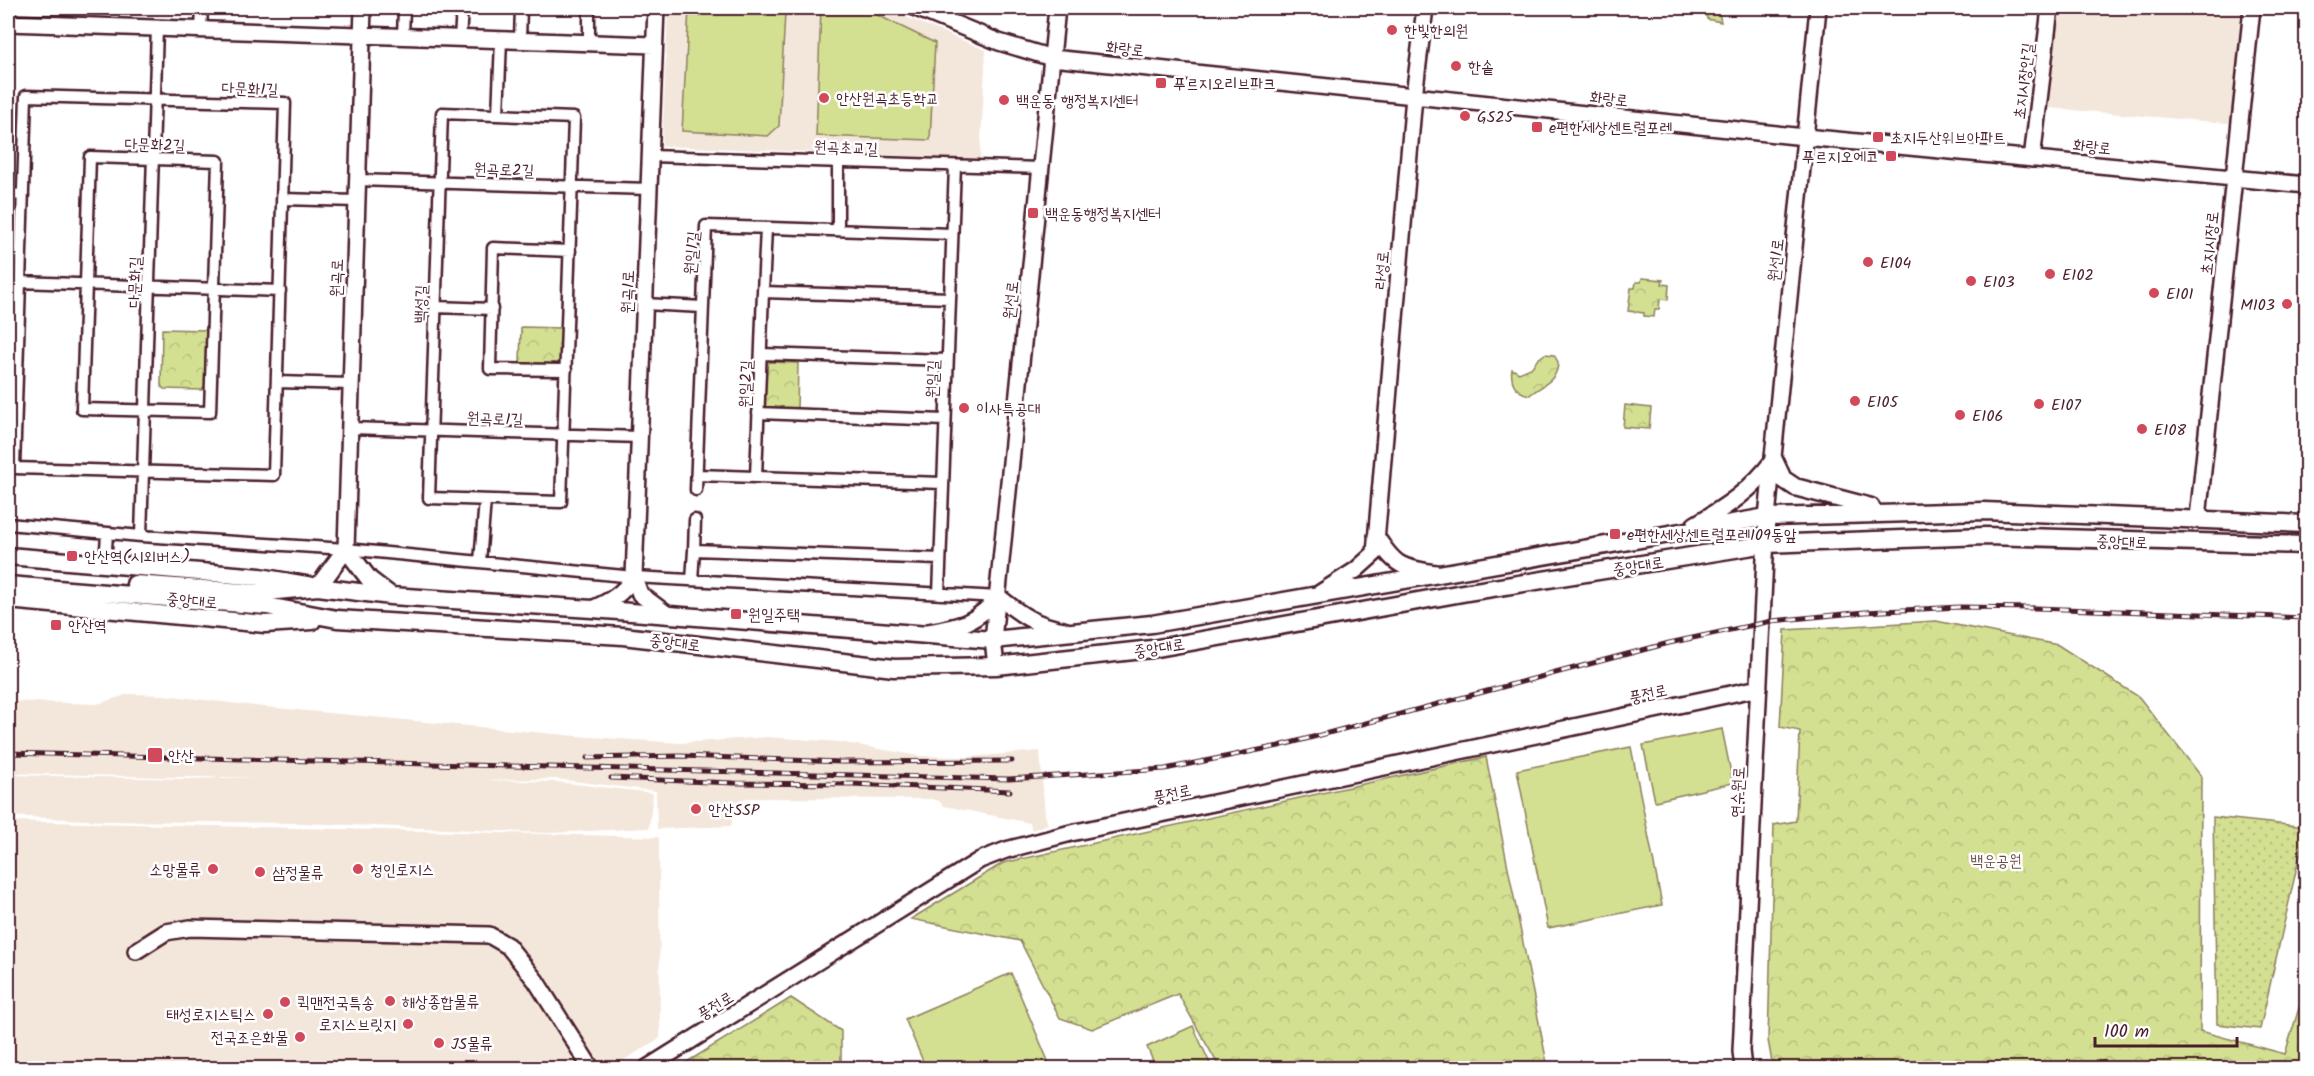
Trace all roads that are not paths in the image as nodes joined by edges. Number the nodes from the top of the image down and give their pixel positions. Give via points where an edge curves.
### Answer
1 (202, 8) edge
2 (363, 8) edge
3 (404, 8) edge
4 (462, 8) edge
5 (521, 8) edge
6 (590, 8) edge
7 (656, 8) edge
8 (916, 8) edge
9 (1057, 8) edge
10 (1425, 8) edge
11 (1818, 8) edge
12 (2050, 8) edge
13 (2252, 8) edge
14 (8, 23) edge
15 (158, 28) junction
16 (201, 30) junction
17 (362, 35) junction
18 (403, 37) junction
19 (460, 39) junction
20 (501, 40) junction
21 (520, 40) junction
22 (589, 43) junction
23 (654, 45) junction
24 (1052, 58) junction
25 (1414, 96) junction
26 (155, 100) junction
27 (498, 115) junction
28 (1805, 137) junction
29 (650, 156) junction
30 (153, 159) junction
31 (2032, 159) junction
32 (838, 161) junction
33 (955, 166) junction
34 (1041, 168) junction
35 (2234, 178) junction
36 (357, 180) junction
37 (440, 182) junction
38 (2307, 185) edge
39 (572, 186) junction
40 (649, 189) junction
41 (8, 194) edge
42 (23, 195) junction
43 (282, 199) junction
44 (357, 201) junction
45 (766, 228) junction
46 (837, 230) junction
47 (952, 234) junction
48 (570, 251) junction
49 (20, 282) junction
50 (86, 284) junction
51 (149, 287) junction
52 (214, 289) junction
53 (279, 291) junction
54 (763, 291) junction
55 (950, 298) junction
56 (644, 304) junction
57 (435, 307) junction
58 (703, 307) junction
59 (492, 309) junction
60 (761, 354) junction
61 (947, 360) junction
62 (566, 370) junction
63 (12, 373) edge
64 (277, 382) junction
65 (351, 384) junction
66 (145, 411) junction
67 (758, 413) junction
68 (945, 420) junction
69 (350, 428) junction
70 (431, 431) junction
71 (563, 435) junction
72 (640, 437) junction
73 (1774, 460) junction
74 (143, 471) junction
75 (697, 475) junction
76 (756, 477) junction
77 (943, 483) junction
78 (696, 490) dead end
79 (485, 500) junction
80 (1896, 513) junction
81 (1767, 516) junction
82 (2198, 518) junction
83 (695, 520) dead end
84 (8, 524) edge
85 (2307, 524) edge
86 (1685, 531) junction
87 (107, 534) junction
88 (141, 536) junction
89 (1376, 536) junction
90 (1766, 544) junction
91 (2307, 545) edge
92 (346, 549) junction
93 (694, 550) junction
94 (8, 555) edge
95 (940, 559) junction
96 (480, 562) junction
97 (105, 563) dead end
98 (1440, 573) junction
99 (8, 574) edge
100 (634, 577) junction
101 (692, 580) junction
102 (8, 585) edge
103 (318, 587) junction
104 (1320, 593) junction
105 (939, 594) junction
106 (390, 596) junction
107 (999, 597) junction
108 (8, 600) edge
109 (592, 609) junction
110 (668, 615) junction
111 (337, 619) junction
112 (1077, 632) junction
113 (913, 635) junction
114 (993, 640) junction
115 (996, 666) junction
116 (1759, 688) junction
117 (136, 951) dead end
118 (591, 1068) edge
119 (646, 1068) edge
120 (1743, 1068) edge

1 - 16 street
2 - 17 street, 원곡로
3 - 18 street
4 - 19 street
5 - 21 street
6 - 22 street
7 - 23 street, 원곡1로
8 - 24 street, 화랑로 via 999,42
9 - 24 street, 원선로
10 - 25 street, 라성로
11 - 28 street, 원선1로
12 - 31 street, 초지시장안길
13 - 35 street, 초지시장로
14 - 15 street
15 - 16 street
15 - 26 street, 다문화길
16 - 17 street
17 - 18 street
17 - 36 street, 원곡로
18 - 19 street
19 - 20 street
20 - 21 street
20 - 27 street
21 - 22 street
22 - 23 street
23 - 29 street, 원곡1로
24 - 25 street, 화랑로
24 - 34 street, 원선로
25 - 28 street, 화랑로
25 - 89 street, 라성로
26 - 30 street, 다문화길
26 - 42 street, 다문화1길 via 26,96
26 - 43 street, 다문화1길 via 285,104
27 - 37 street, 백성길 via 442,113
27 - 39 street, 백성길 via 574,117
28 - 31 street, 화랑로
28 - 73 street, 원선1로
29 - 32 street, 원곡초교길
29 - 40 street, 원곡1로
30 - 50 street, 다문화2길 via 90,158
30 - 51 street, 다문화길
30 - 52 street, 다문화2길 via 218,161
31 - 35 street, 화랑로
32 - 33 street, 원곡초교길
32 - 46 street
33 - 34 street, 원곡초교길
33 - 47 street, 원일길
34 - 107 street, 원선로
35 - 38 street, 화랑로
35 - 82 street, 초지시장로
36 - 37 street, 원곡로2길
36 - 44 street, 원곡로
37 - 39 street, 원곡로2길
37 - 57 street, 백성길
39 - 40 street, 원곡로2길
39 - 48 street, 백성길
40 - 56 street, 원곡1로
41 - 42 street
42 - 49 street, 다문화1길
43 - 44 street
43 - 53 street, 다문화1길
44 - 65 street, 원곡로
45 - 46 street, 원일1길
45 - 54 street, 원일2길
45 - 58 street, 원일1길 via 706,226
46 - 47 street, 원일1길
47 - 55 street, 원일길
48 - 59 street via 493,248
48 - 62 street, 백성길
49 - 50 street
49 - 63 street, 다문화1길
50 - 51 street
50 - 66 street, 다문화2길 via 82,409
51 - 52 street
51 - 66 street, 다문화길
52 - 53 street
52 - 66 street, 다문화2길 via 210,412
53 - 64 street, 다문화1길
54 - 55 street
54 - 60 street, 원일2길
55 - 61 street, 원일길
56 - 58 street
56 - 72 street, 원곡1로
57 - 59 street
57 - 70 street, 백성길
58 - 75 street, 원일1길
59 - 62 street via 489,369
60 - 61 street
60 - 67 street, 원일2길
61 - 68 street, 원일길
62 - 71 street, 백성길
63 - 74 street, 다문화1길 via 14,468
64 - 65 street
64 - 74 street, 다문화1길 via 274,475
65 - 69 street, 원곡로
66 - 74 street, 다문화길
67 - 68 street
67 - 76 street, 원일2길
68 - 77 street, 원일길
69 - 70 street, 원곡로1길
69 - 92 street, 원곡로
70 - 71 street, 원곡로1길
70 - 79 street, 백성길 via 429,498
71 - 72 street, 원곡로1길
71 - 79 street, 백성길 via 561,502
72 - 100 street, 원곡1로
73 - 80 main road via 1783,478 1795,487
73 - 81 street, 원선1로
73 - 86 main road via 1743,494
74 - 88 street, 다문화길
75 - 76 street
75 - 78 street, 원일1길
76 - 77 street
77 - 95 street, 원일길
79 - 96 street
80 - 81 main road, 중앙대로
80 - 82 main road, 중앙대로 via 1984,511
81 - 86 main road, 중앙대로
81 - 90 street, 연수원로
82 - 85 main road, 중앙대로
83 - 93 street
84 - 87 street
86 - 98 main road, 중앙대로
87 - 88 street
87 - 97 street
88 - 92 street
89 - 98 street via 1390,557 1410,569
89 - 104 street, 라성로 via 1375,553
90 - 91 main road, 중앙대로 via 1985,536
90 - 115 main road, 중앙대로 via 1152,649
90 - 116 street, 연수원로
92 - 96 street
92 - 103 main road
92 - 106 main road via 369,579
93 - 95 street
93 - 101 street
94 - 103 main road via 260,577
95 - 105 street, 원일길
96 - 100 street
98 - 104 main road, 중앙대로
99 - 103 main road via 256,593
100 - 101 street
100 - 109 street via 624,592
100 - 110 street via 640,594
101 - 105 street
102 - 111 main road, 중앙대로 via 267,606
103 - 106 main road, 중앙대로
104 - 112 main road, 중앙대로 via 1152,624
105 - 107 street
106 - 109 main road, 중앙대로
107 - 112 street via 1021,616 1045,627
107 - 113 street via 985,611 958,627
107 - 114 street, 원선로
108 - 111 main road via 265,624
109 - 110 main road, 중앙대로
110 - 113 main road, 중앙대로
111 - 115 main road, 중앙대로 via 623,636 894,668
112 - 114 main road, 중앙대로
113 - 114 main road, 중앙대로
114 - 115 street, 원선로
116 - 119 street, 풍전로 via 1083,830 1006,850 980,860
116 - 120 street, 연수원로
117 - 118 street via 166,932 190,928 489,936 508,946 536,981

